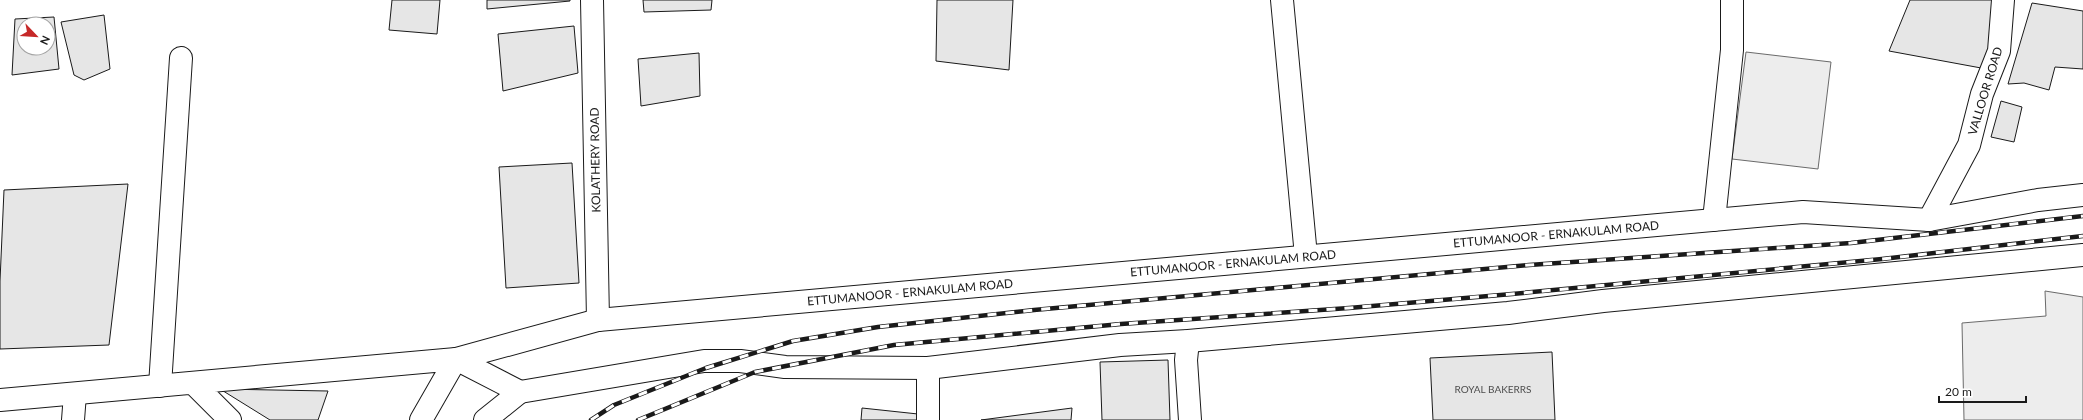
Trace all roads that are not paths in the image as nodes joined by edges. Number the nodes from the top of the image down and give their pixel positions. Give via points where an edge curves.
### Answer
1 (592, 0) edge
2 (1282, 0) edge
3 (1732, 0) edge
4 (2003, 0) edge
5 (181, 58) dead end
6 (2083, 195) edge
7 (1714, 220) junction
8 (1929, 220) junction
9 (2083, 255) edge
10 (1306, 256) junction
11 (598, 320) junction
12 (1188, 341) junction
13 (456, 359) junction
14 (928, 368) junction
15 (193, 383) junction
16 (160, 386) junction
17 (520, 392) junction
18 (75, 394) junction
19 (0, 400) edge
20 (224, 414) edge
21 (73, 420) edge
22 (421, 420) edge
23 (485, 420) edge
24 (928, 420) edge
25 (1190, 420) edge

1 - 11 main road, KOLATHERY ROAD
2 - 10 main road
3 - 7 main road via 1732,50
4 - 8 main road, VALLOOR ROAD via 1999,52 1982,94 1969,145
5 - 16 main road
6 - 8 main road, ETTUMANOOR - ERNAKULAM ROAD via 2038,200
7 - 8 main road, ETTUMANOOR - ERNAKULAM ROAD via 1803,212
7 - 10 main road, ETTUMANOOR - ERNAKULAM ROAD
9 - 12 main road via 1603,301 1508,313
10 - 11 main road, ETTUMANOOR - ERNAKULAM ROAD
11 - 13 main road, ETTUMANOOR - ERNAKULAM ROAD
12 - 14 main road via 1120,345
12 - 25 main road via 1186,360
13 - 15 main road, ETTUMANOOR - ERNAKULAM ROAD
13 - 17 main road
13 - 22 main road
14 - 17 main road via 785,367 740,361 704,361
14 - 24 main road
15 - 16 main road, ETTUMANOOR - ERNAKULAM ROAD
15 - 20 main road
16 - 18 main road, ETTUMANOOR - ERNAKULAM ROAD
17 - 23 main road
18 - 19 main road, ETTUMANOOR - ERNAKULAM ROAD
18 - 21 main road

